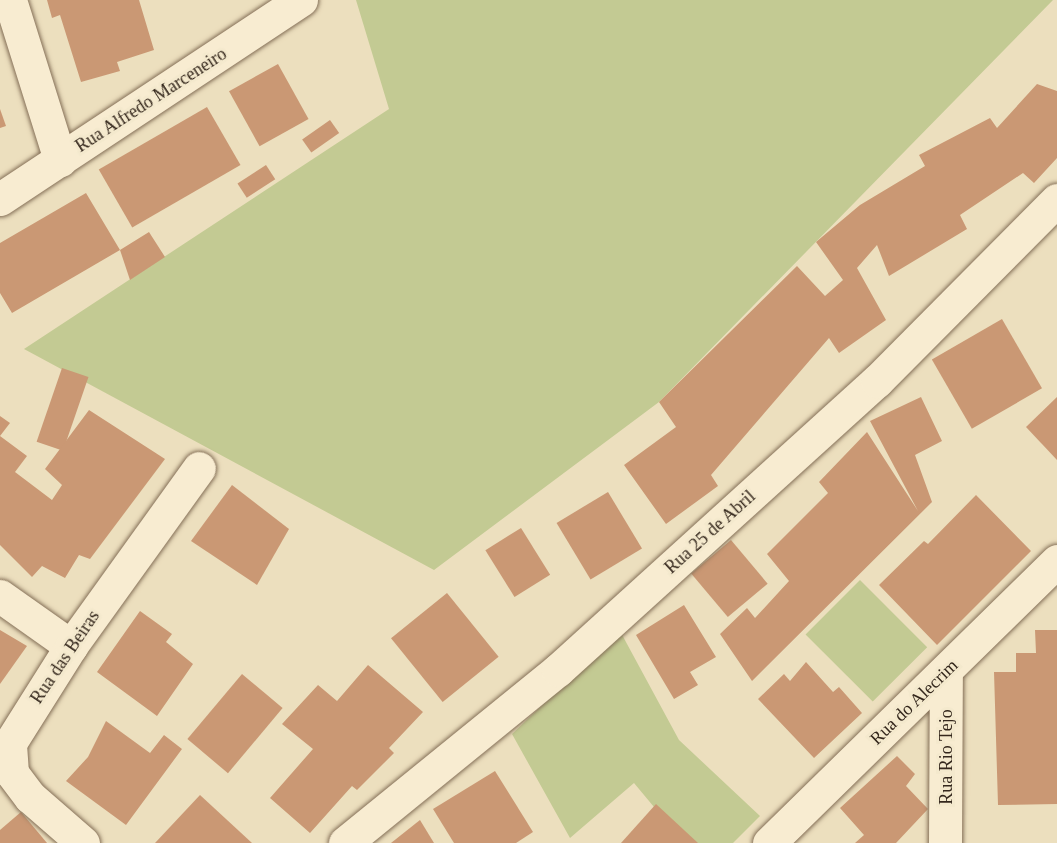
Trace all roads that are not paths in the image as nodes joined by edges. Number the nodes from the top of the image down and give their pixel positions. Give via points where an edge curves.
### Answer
1 (10, 0) edge
2 (301, 0) edge
3 (60, 160) junction
4 (0, 199) edge
5 (1057, 200) edge
6 (199, 468) dead end
7 (1057, 561) edge
8 (0, 596) edge
9 (71, 646) junction
10 (946, 671) junction
11 (83, 843) edge
12 (345, 843) edge
13 (769, 843) edge
14 (945, 843) edge

1 - 3 street
2 - 3 street, Rua Alfredo Marceneiro
3 - 4 street, Rua Alfredo Marceneiro
5 - 12 street, Rua 25 de Abril via 877,381 603,630 468,746
6 - 9 street, Rua das Beiras
7 - 10 street, Rua do Alecrim
8 - 9 street
9 - 11 street, Rua das Beiras via 10,743 12,773 30,797
10 - 13 street, Rua do Alecrim
10 - 14 street, Rua Rio Tejo

